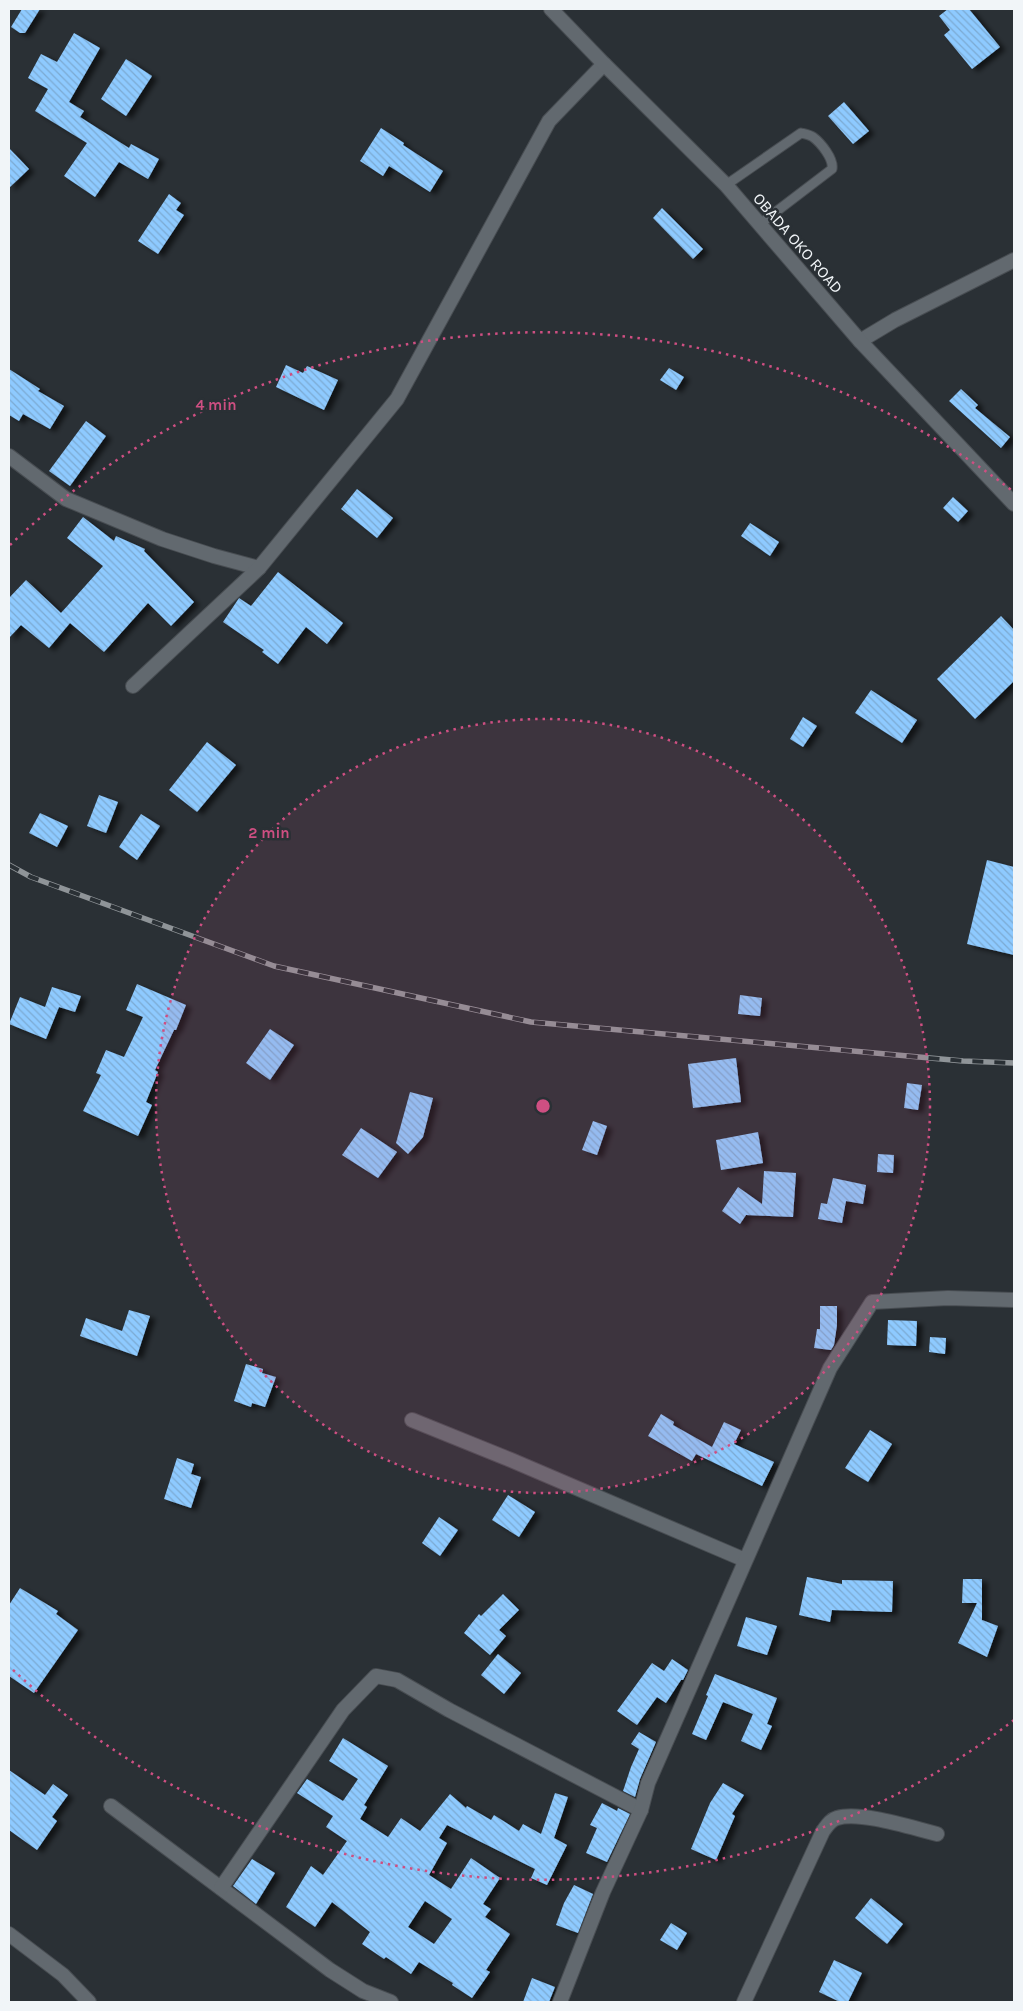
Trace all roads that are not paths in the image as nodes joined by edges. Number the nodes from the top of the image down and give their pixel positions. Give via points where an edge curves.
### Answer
1 (552, 9) edge
2 (604, 64) junction
3 (726, 185) junction
4 (760, 224) junction
5 (1014, 260) edge
6 (860, 341) junction
7 (9, 456) edge
8 (1014, 504) edge
9 (259, 568) junction
10 (133, 686) dead end
11 (1014, 1300) edge
12 (412, 1420) dead end
13 (746, 1560) junction
14 (112, 1806) dead end
15 (641, 1810) junction
16 (937, 1834) dead end
17 (222, 1888) junction
18 (9, 1934) edge
19 (89, 2002) edge
20 (391, 2002) edge
21 (560, 2002) edge
22 (744, 2002) edge

1 - 2 street, OBADA OKO ROAD
2 - 3 street, OBADA OKO ROAD
2 - 9 street via 549,121 397,399
3 - 4 street, OBADA OKO ROAD
3 - 4 lane via 801,133 813,137 832,159 832,169
4 - 6 street, OBADA OKO ROAD
5 - 6 street
6 - 8 street, OBADA OKO ROAD
7 - 9 street via 66,499 162,539
9 - 10 street
11 - 13 street via 948,1298 872,1302 830,1368
12 - 13 street
13 - 15 street via 648,1783
14 - 17 street
15 - 17 street via 397,1680 376,1676 343,1710
15 - 21 street via 603,1892
16 - 22 street via 866,1818 830,1821
17 - 20 street via 330,1970
18 - 19 street via 63,1975

